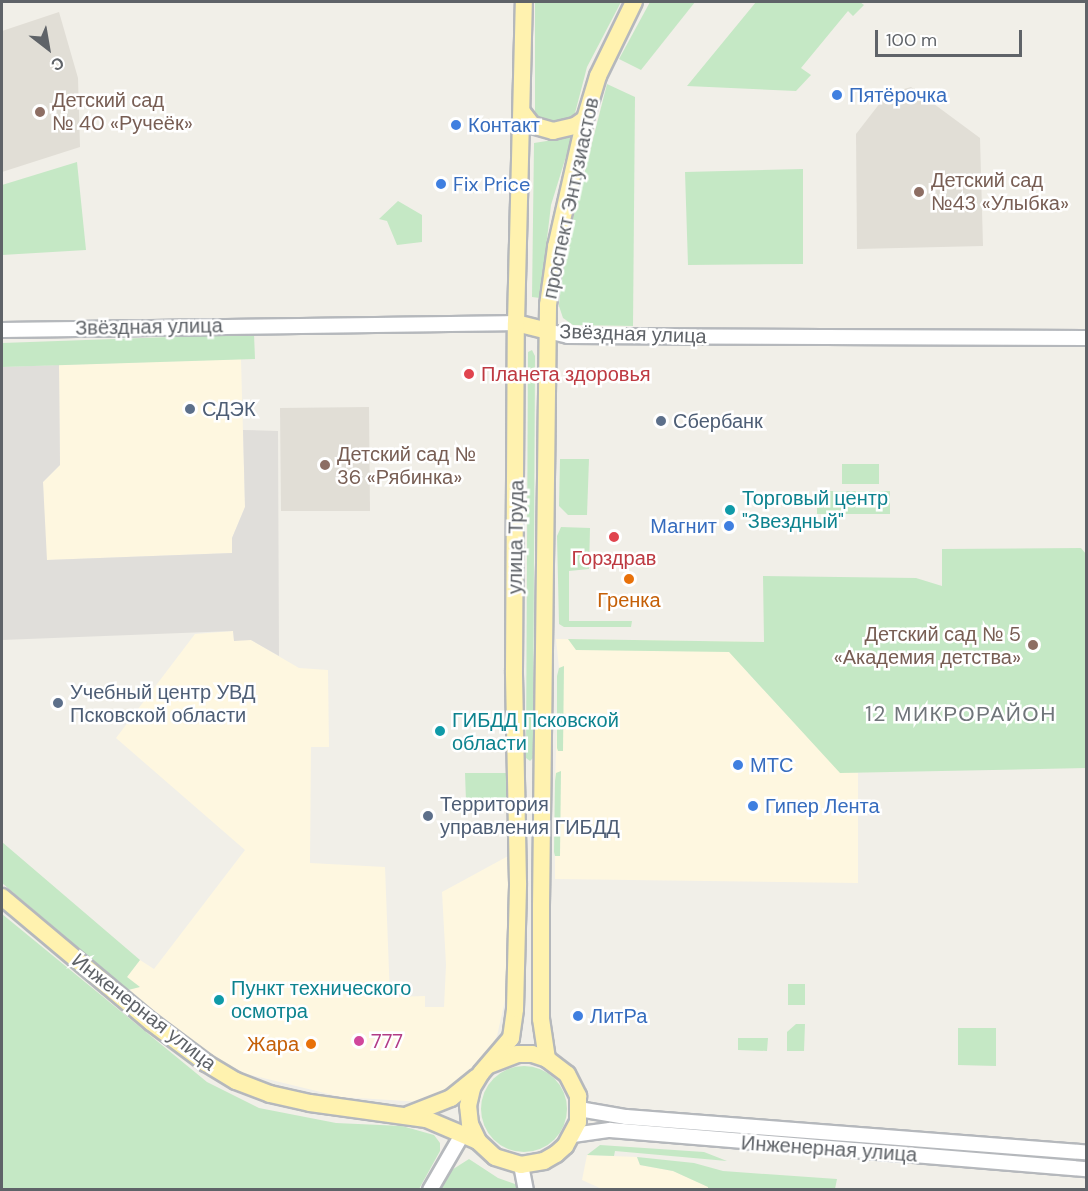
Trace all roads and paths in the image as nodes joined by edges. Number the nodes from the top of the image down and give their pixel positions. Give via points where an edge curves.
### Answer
1 (524, 2) edge
2 (634, 2) edge
3 (522, 112) junction
4 (585, 119) junction
5 (516, 323) junction
6 (2, 330) edge
7 (547, 331) junction
8 (1086, 338) edge
9 (2, 897) edge
10 (547, 1059) junction
11 (485, 1069) junction
12 (579, 1109) junction
13 (407, 1115) junction
14 (573, 1135) junction
15 (471, 1137) junction
16 (1086, 1152) edge
17 (521, 1165) junction
18 (1086, 1169) edge
19 (430, 1190) edge
20 (526, 1190) edge

1 - 3 main road, улица Труда
2 - 4 main road, проспект Энтузиастов via 598,76
3 - 4 main road via 532,125 553,131 575,126
3 - 5 main road, улица Труда
4 - 7 main road, проспект Энтузиастов via 556,247
5 - 6 street, Звёздная улица
5 - 7 main road, Звёздная улица
5 - 11 main road, улица Труда via 515,1009 511,1038
7 - 8 street, Звёздная улица via 568,336
7 - 10 main road, улица Труда via 541,996
9 - 13 main road, Инженерная улица via 151,1022 236,1081 310,1104
10 - 11 main road, Инженерная улица via 517,1054
10 - 12 main road via 567,1074 578,1096
11 - 13 main road, Инженерная улица via 451,1098
11 - 15 main road via 472,1088 468,1106
12 - 14 main road
12 - 16 street, Инженерная улица via 626,1117
13 - 15 main road, Инженерная улица
14 - 17 main road via 544,1161
14 - 18 street, Инженерная улица via 610,1130
15 - 17 main road, Инженерная улица via 495,1157
15 - 19 street
17 - 20 street

